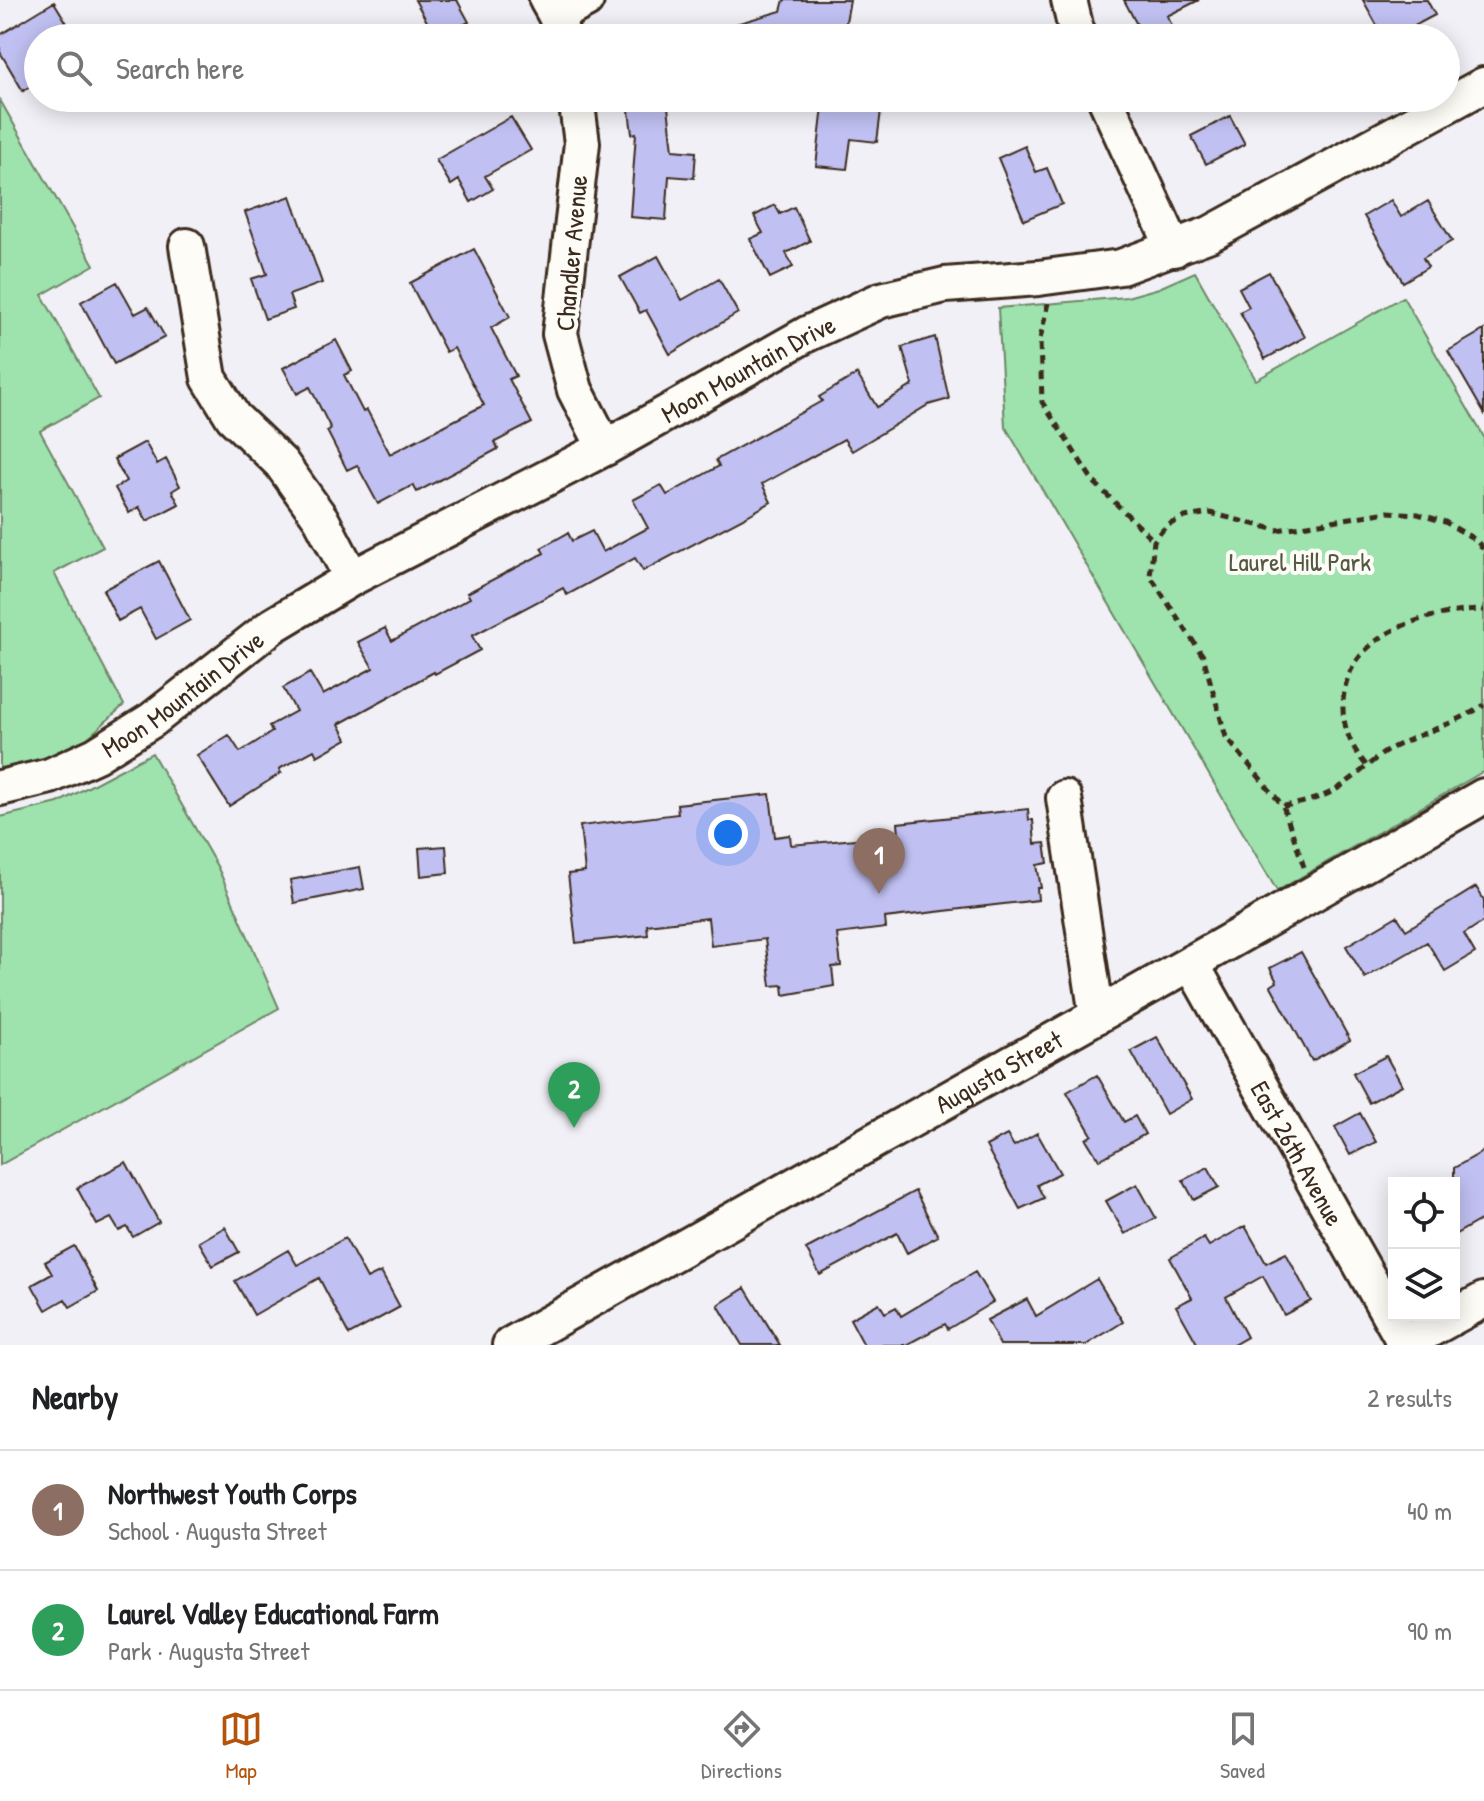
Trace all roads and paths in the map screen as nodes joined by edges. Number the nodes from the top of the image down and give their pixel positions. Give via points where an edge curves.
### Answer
1 (586, 0) edge
2 (1069, 0) edge
3 (555, 18) edge
4 (1075, 24) edge
5 (1484, 85) edge
6 (1460, 98) edge
7 (578, 112) edge
8 (1111, 112) edge
9 (1434, 112) edge
10 (187, 246) dead end
11 (1174, 249) junction
12 (1054, 276) junction
13 (605, 448) junction
14 (1154, 541) junction
15 (1484, 550) edge
16 (352, 578) junction
17 (1484, 610) edge
18 (1484, 705) edge
19 (1366, 765) junction
20 (0, 788) edge
21 (1484, 796) edge
22 (1064, 798) dead end
23 (1283, 806) junction
24 (1318, 891) junction
25 (1191, 963) junction
26 (1097, 1016) junction
27 (1484, 1300) edge
28 (1403, 1344) edge
29 (510, 1345) edge

1 - 3 street
2 - 4 street
5 - 6 street, Moon Mountain Drive
7 - 13 street, Chandler Avenue via 582,143 560,334 575,390
8 - 11 street
9 - 11 street, Moon Mountain Drive
10 - 16 street via 209,378 233,417 281,463 321,519
11 - 12 street, Moon Mountain Drive via 1121,267
12 - 13 street, Moon Mountain Drive via 945,285 881,300 807,334
12 - 14 path via 1040,339 1042,402 1093,481
13 - 16 street, Moon Mountain Drive
14 - 15 path via 1166,526 1210,513 1277,530 1388,512 1445,522
14 - 23 path via 1150,576 1203,656 1226,737
16 - 20 street, Moon Mountain Drive via 272,626 152,720 96,755 50,776
17 - 19 path via 1432,616 1395,629 1351,666 1343,692 1344,724
18 - 19 path
19 - 23 path via 1346,784
21 - 24 street, Augusta Street
22 - 26 street
23 - 24 path via 1304,869
24 - 25 street, Augusta Street
25 - 26 street, Augusta Street
25 - 28 street, East 26th Avenue
26 - 29 street, Augusta Street
27 - 28 street

